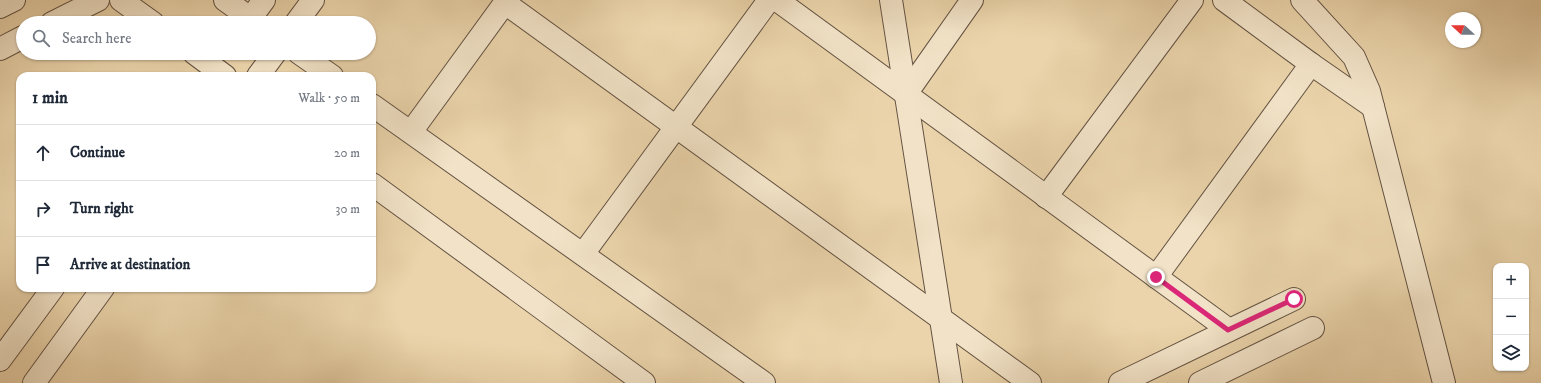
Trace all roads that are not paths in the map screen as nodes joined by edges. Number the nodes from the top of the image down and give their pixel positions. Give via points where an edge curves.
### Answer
1 (14, 0) edge
2 (98, 0) edge
3 (121, 0) edge
4 (225, 0) edge
5 (264, 0) edge
6 (313, 0) edge
7 (769, 0) edge
8 (777, 0) edge
9 (891, 0) edge
10 (972, 0) edge
11 (1192, 0) edge
12 (1224, 0) edge
13 (1302, 0) edge
14 (506, 1) edge
15 (0, 7) edge
16 (66, 16) edge
17 (143, 16) edge
18 (246, 16) edge
19 (255, 16) edge
20 (301, 16) edge
21 (16, 40) edge
22 (0, 48) edge
23 (205, 60) edge
24 (269, 60) edge
25 (309, 60) edge
26 (1311, 64) junction
27 (218, 68) edge
28 (261, 72) edge
29 (326, 72) edge
30 (906, 94) junction
31 (1373, 107) junction
32 (376, 108) edge
33 (676, 127) junction
34 (411, 132) junction
35 (376, 187) edge
36 (1046, 197) junction
37 (583, 254) junction
38 (1156, 277) junction
39 (50, 292) edge
40 (100, 292) edge
41 (1294, 299) dead end
42 (941, 319) junction
43 (1313, 328) dead end
44 (1228, 330) junction
45 (0, 360) edge
46 (34, 383) edge
47 (644, 383) edge
48 (764, 383) edge
49 (952, 383) edge
50 (1030, 383) edge
51 (1120, 383) edge
52 (1200, 383) edge
53 (1444, 383) edge

1 - 15 street
2 - 16 street
3 - 17 street
4 - 18 street
5 - 19 street
6 - 20 street
7 - 33 street
8 - 30 street
9 - 30 street
10 - 30 street
11 - 36 street
12 - 26 street
13 - 31 street via 1354,57
14 - 33 street
14 - 34 street
21 - 22 street
23 - 27 street
24 - 28 street
25 - 29 street
26 - 31 street
26 - 38 street
30 - 36 street
30 - 42 street
31 - 53 street
32 - 34 street
33 - 37 street
33 - 42 street
34 - 37 street
35 - 47 street
36 - 38 street
37 - 48 street
38 - 44 street
39 - 45 street
40 - 46 street
41 - 44 street
42 - 49 street
42 - 50 street
43 - 52 street
44 - 51 street

